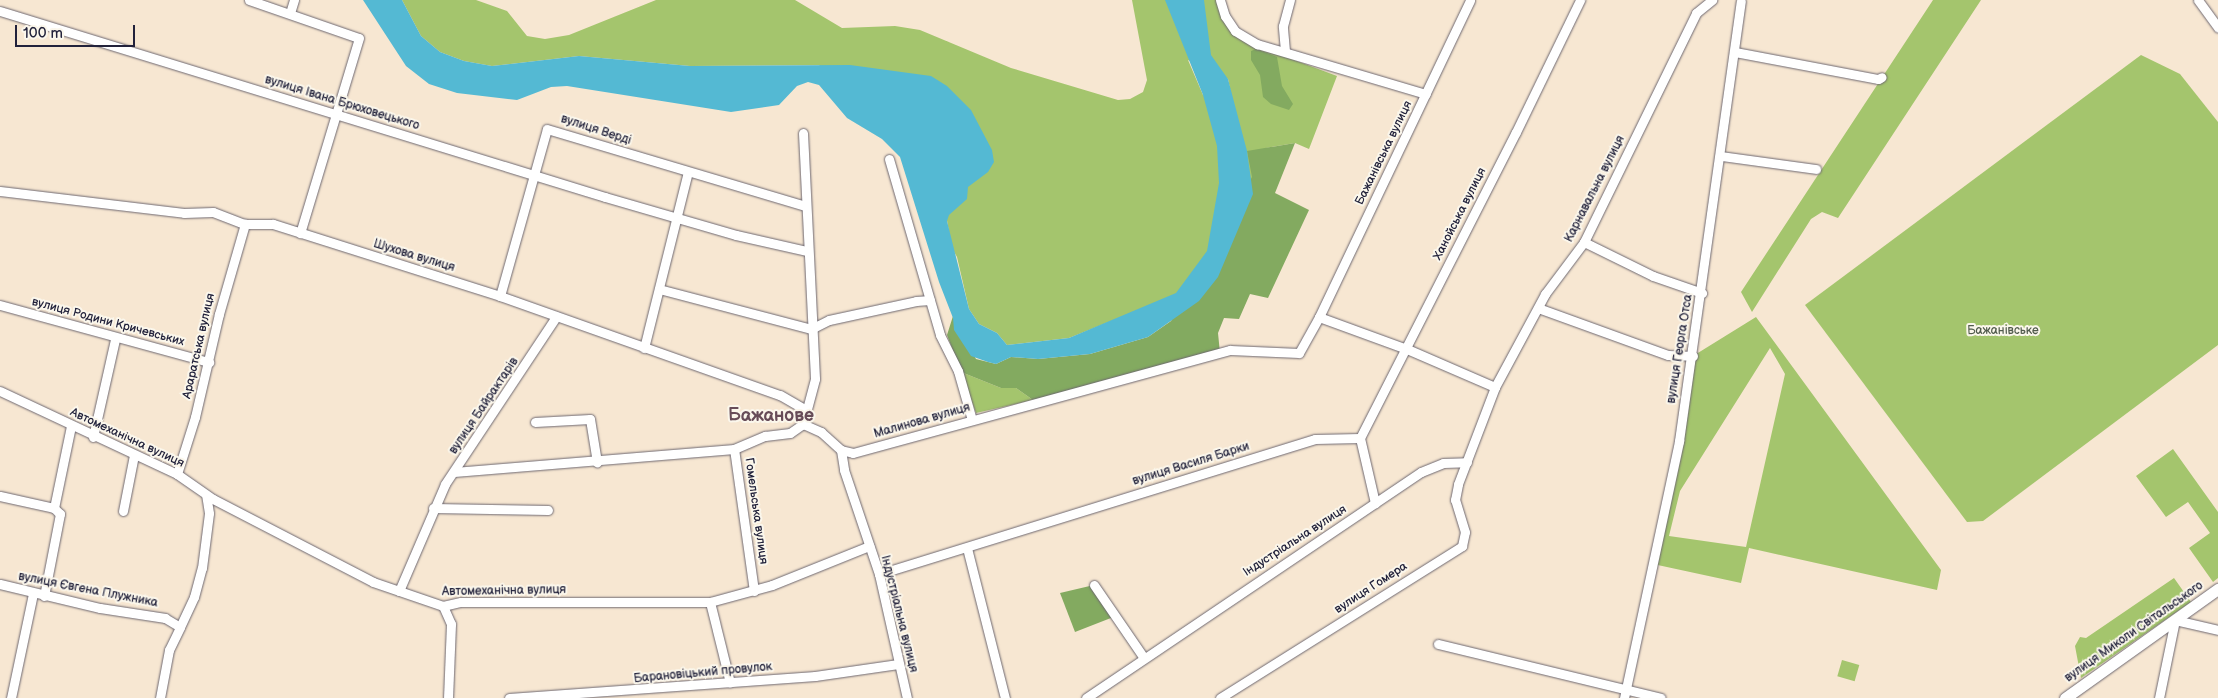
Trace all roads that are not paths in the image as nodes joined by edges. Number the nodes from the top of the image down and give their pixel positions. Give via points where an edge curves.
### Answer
1 (249, 0) edge
2 (294, 0) edge
3 (1220, 0) edge
4 (1290, 0) edge
5 (1470, 0) edge
6 (1580, 0) edge
7 (1712, 0) edge
8 (1737, 0) edge
9 (1741, 0) edge
10 (2198, 0) edge
11 (0, 11) edge
12 (290, 13) junction
13 (2218, 28) edge
14 (1285, 51) junction
15 (1735, 52) junction
16 (1882, 77) dead end
17 (1426, 94) junction
18 (334, 116) junction
19 (803, 133) dead end
20 (1721, 156) junction
21 (889, 159) dead end
22 (1816, 169) dead end
23 (688, 172) junction
24 (534, 173) junction
25 (0, 191) edge
26 (805, 206) junction
27 (677, 218) junction
28 (245, 224) junction
29 (300, 232) junction
30 (1584, 242) junction
31 (807, 251) junction
32 (659, 289) junction
33 (1702, 293) junction
34 (500, 296) junction
35 (930, 300) junction
36 (0, 305) edge
37 (1538, 308) junction
38 (556, 317) junction
39 (1319, 317) junction
40 (811, 329) junction
41 (116, 339) junction
42 (644, 348) junction
43 (1407, 349) junction
44 (1693, 356) junction
45 (209, 362) junction
46 (1495, 387) junction
47 (0, 391) edge
48 (806, 410) junction
49 (972, 420) junction
50 (535, 422) dead end
51 (803, 424) junction
52 (71, 426) junction
53 (93, 437) junction
54 (1360, 438) junction
55 (734, 449) junction
56 (841, 450) junction
57 (134, 455) junction
58 (597, 462) junction
59 (1467, 462) junction
60 (454, 472) junction
61 (177, 474) junction
62 (206, 495) junction
63 (0, 496) edge
64 (1375, 504) junction
65 (54, 508) junction
66 (433, 508) junction
67 (548, 510) dead end
68 (123, 511) dead end
69 (869, 546) junction
70 (967, 548) junction
71 (879, 574) junction
72 (0, 584) edge
73 (1094, 585) dead end
74 (2218, 590) edge
75 (399, 591) junction
76 (754, 591) junction
77 (33, 594) junction
78 (44, 596) junction
79 (710, 602) junction
80 (443, 606) junction
81 (2175, 620) junction
82 (180, 628) junction
83 (2218, 630) edge
84 (1438, 644) dead end
85 (1144, 658) junction
86 (898, 664) junction
87 (730, 682) junction
88 (1625, 694) edge
89 (11, 698) edge
90 (160, 698) edge
91 (448, 698) edge
92 (509, 698) edge
93 (907, 698) edge
94 (1005, 698) edge
95 (1086, 698) edge
96 (1220, 698) edge
97 (1661, 698) edge
98 (2065, 698) edge
99 (2158, 698) edge

1 - 12 street
2 - 12 street
3 - 14 street via 1235,31 1257,44
4 - 14 street via 1283,26
5 - 17 street, Бажанівська вулиця
6 - 43 street, Ханойська вулиця
7 - 30 street, Карнавальна вулиця via 1696,13
8 - 9 street
9 - 15 street, вулиця Георга Отса
10 - 13 street
11 - 18 street, вулиця Івана Брюховецького
12 - 18 street via 360,38
14 - 17 street
15 - 16 street via 1878,79
15 - 20 street, вулиця Георга Отса
17 - 39 street, Бажанівська вулиця
18 - 24 street, вулиця Івана Брюховецького
18 - 29 street
19 - 26 street
20 - 22 street
20 - 33 street, вулиця Георга Отса
21 - 35 street
23 - 24 street, вулиця Верді via 552,128 544,133
23 - 26 street, вулиця Верді
23 - 27 street
24 - 27 street, вулиця Івана Брюховецького
24 - 34 street, вулиця Верді
25 - 28 street, Шухова вулиця via 184,213 214,212
26 - 31 street
27 - 31 street, вулиця Івана Брюховецького
27 - 32 street
28 - 29 street, Шухова вулиця via 264,223
28 - 45 street, Араратська вулиця
29 - 34 street, Шухова вулиця
30 - 33 street via 1653,276
30 - 37 street, Карнавальна вулиця
31 - 40 street
32 - 40 street
32 - 42 street
33 - 44 street, вулиця Георга Отса
34 - 38 street, Шухова вулиця
35 - 40 street via 916,300 829,320
35 - 49 street via 940,335 958,371
36 - 41 street, вулиця Родини Кричевських
37 - 44 street via 1668,355
37 - 46 street, Карнавальна вулиця
38 - 42 street, Шухова вулиця
38 - 60 street, вулиця Байрактарів
39 - 43 street
39 - 49 street, Малинова вулиця via 1302,348 1293,354 1247,348 1230,350
40 - 48 street via 815,379
41 - 45 street, вулиця Родини Кричевських
41 - 53 street
42 - 48 street, Шухова вулиця via 780,395
43 - 46 street
43 - 54 street, Ханойська вулиця
44 - 88 street, вулиця Георга Отса via 1679,441
45 - 61 street, Араратська вулиця
46 - 59 street, вулиця Гомера
47 - 52 street, Автомеханічна вулиця
48 - 51 street
49 - 56 street, Малинова вулиця via 853,453
50 - 58 street via 590,419
51 - 55 street, Гомельська вулиця via 790,433 765,436
51 - 56 street via 821,432
52 - 53 street, Автомеханічна вулиця
52 - 65 street
53 - 57 street, Автомеханічна вулиця
54 - 64 street
54 - 70 street, вулиця Василя Барки via 1315,439
55 - 58 street
55 - 76 street, Гомельська вулиця
56 - 69 street, Індустріальна вулиця via 844,470
57 - 61 street, Автомеханічна вулиця
57 - 68 street
58 - 60 street
59 - 64 street, Індустріальна вулиця via 1430,468
59 - 96 street, вулиця Гомера via 1455,500 1465,532 1457,551 1411,576
60 - 66 street, вулиця Байрактарів
61 - 62 street, Автомеханічна вулиця
62 - 75 street, Автомеханічна вулиця via 373,582
62 - 82 street via 209,513 202,568
63 - 65 street
64 - 85 street, Індустріальна вулиця
65 - 78 street via 60,514
66 - 67 street
66 - 75 street, вулиця Байрактарів
69 - 71 street, Індустріальна вулиця
69 - 76 street, Автомеханічна вулиця
70 - 71 street, вулиця Василя Барки
70 - 94 street
71 - 86 street, Індустріальна вулиця
72 - 77 street, вулиця Євгена Плужника
73 - 85 street
74 - 81 main road, вулиця Миколи Світальського
75 - 80 street, Автомеханічна вулиця
76 - 79 street, Автомеханічна вулиця
77 - 78 street, вулиця Євгена Плужника
77 - 89 street
78 - 82 street, вулиця Євгена Плужника via 164,618
79 - 80 street, Автомеханічна вулиця via 461,602
79 - 87 street
80 - 91 street via 451,624
81 - 83 street
81 - 98 main road, вулиця Миколи Світальського
81 - 99 street
82 - 90 street via 169,650
84 - 88 street
85 - 95 street, Індустріальна вулиця
86 - 87 street, Барановіцький провулок via 861,671
86 - 93 street, Індустріальна вулиця
87 - 92 street, Барановіцький провулок
88 - 97 street

